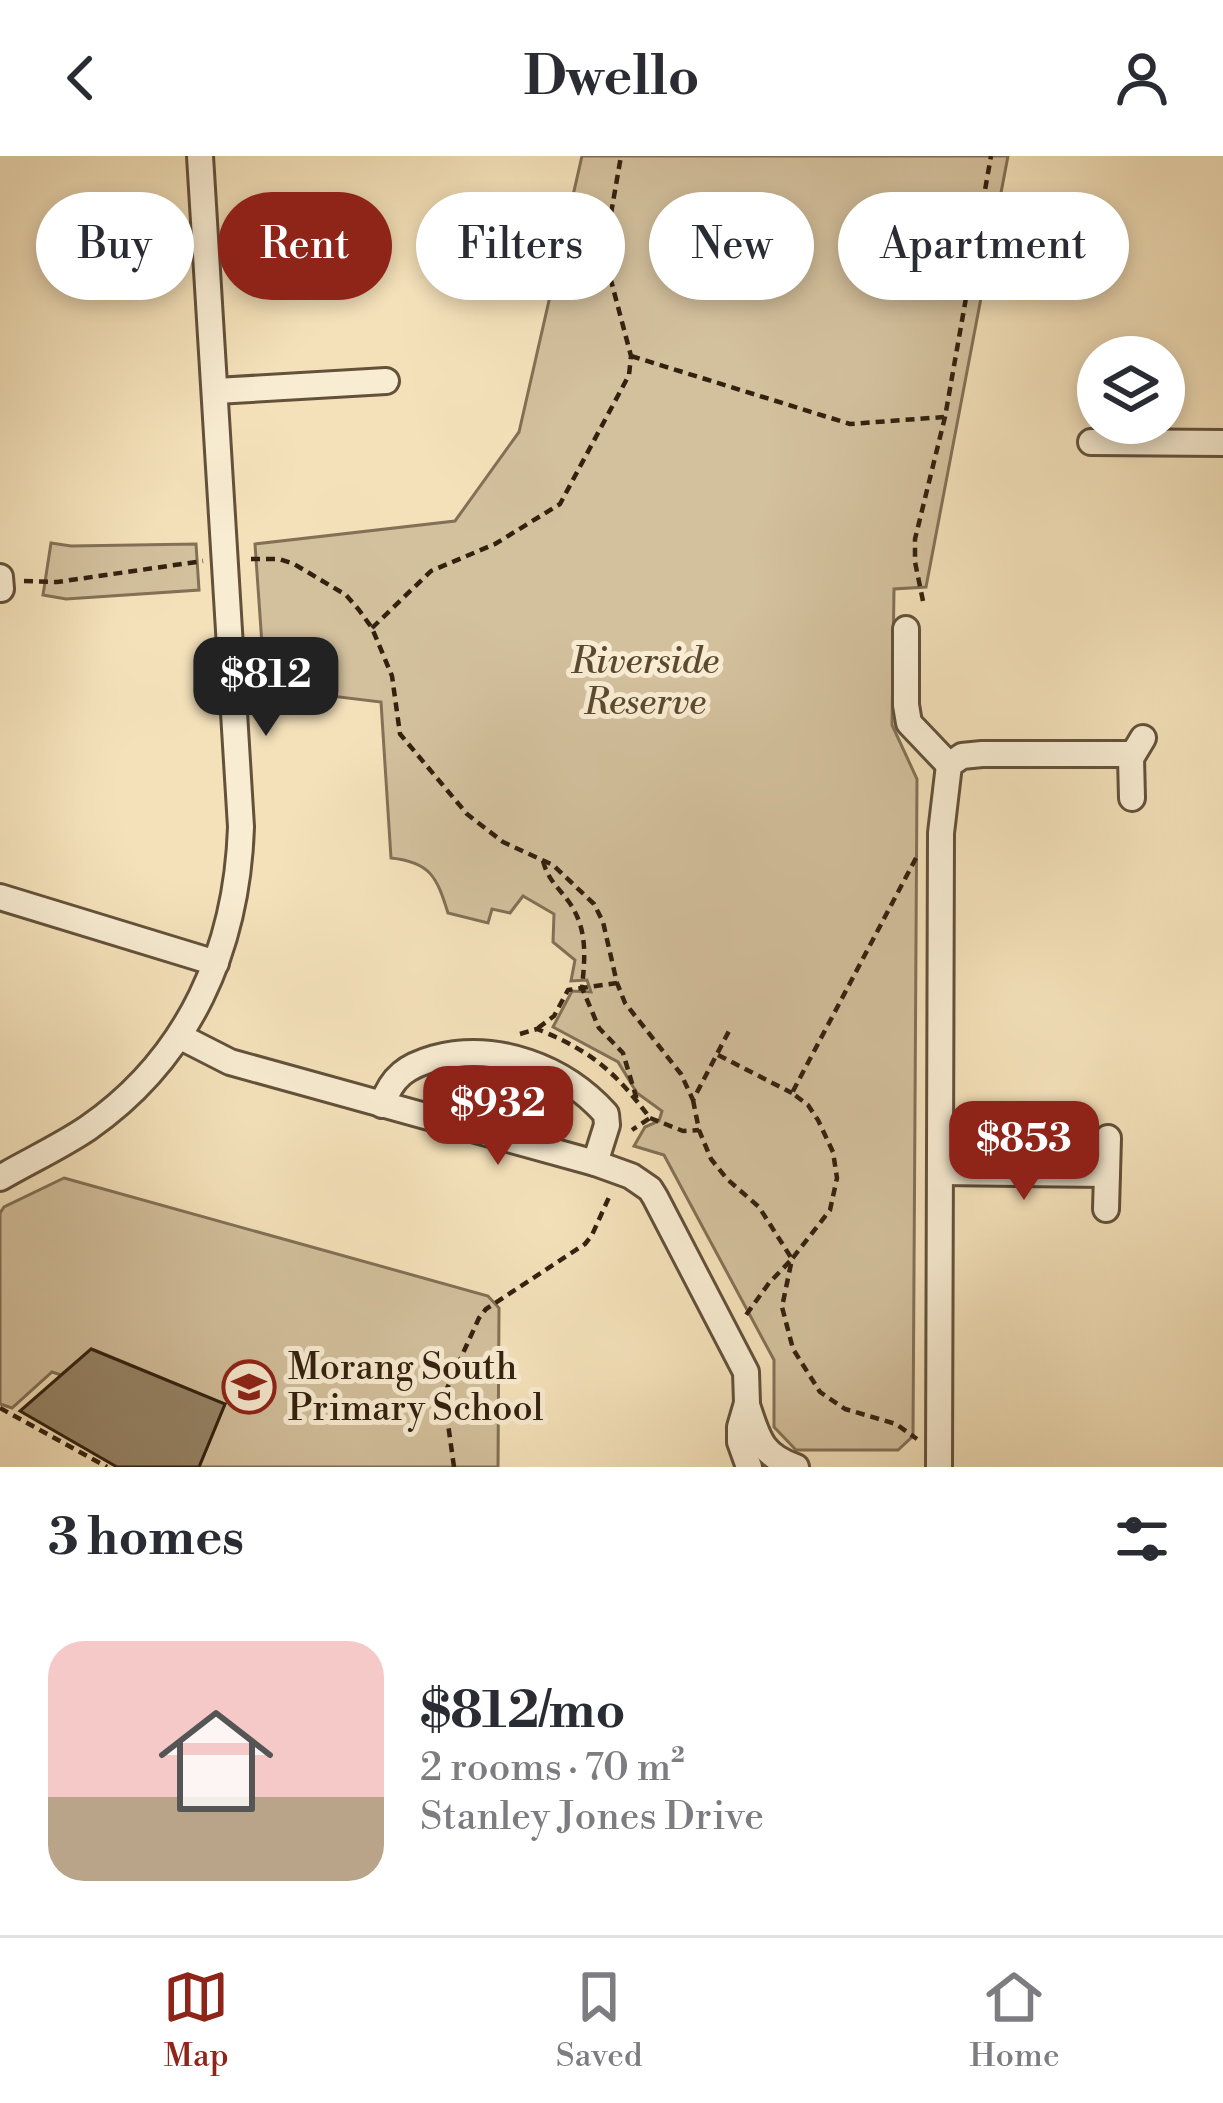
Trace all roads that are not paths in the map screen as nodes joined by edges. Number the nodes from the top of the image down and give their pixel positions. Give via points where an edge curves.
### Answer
1 (203, 161) edge
2 (386, 381) dead end
3 (216, 391) junction
4 (1185, 442) edge
5 (1223, 442) edge
6 (0, 578) edge
7 (2, 589) edge
8 (906, 629) dead end
9 (949, 765) junction
10 (1132, 798) dead end
11 (0, 897) edge
12 (216, 963) junction
13 (179, 1036) junction
14 (382, 1105) junction
15 (1108, 1138) dead end
16 (595, 1163) junction
17 (941, 1172) junction
18 (1107, 1174) junction
19 (0, 1177) edge
20 (1106, 1209) dead end
21 (761, 1462) edge
22 (796, 1467) edge
23 (939, 1467) edge

1 - 3 street
2 - 3 street
3 - 12 street via 241,827 236,894
4 - 5 street
6 - 7 street
8 - 9 street via 909,724
9 - 10 street via 962,756 1137,746
9 - 17 street via 941,833
11 - 12 street
12 - 13 street
13 - 14 street via 230,1062
13 - 19 street via 115,1107
14 - 16 street
14 - 16 street via 398,1075 424,1061 475,1053 522,1060 572,1083 606,1114
15 - 18 street
16 - 21 street via 631,1176 655,1197 742,1364 740,1442
17 - 18 street
17 - 23 street
18 - 20 street
21 - 22 street

